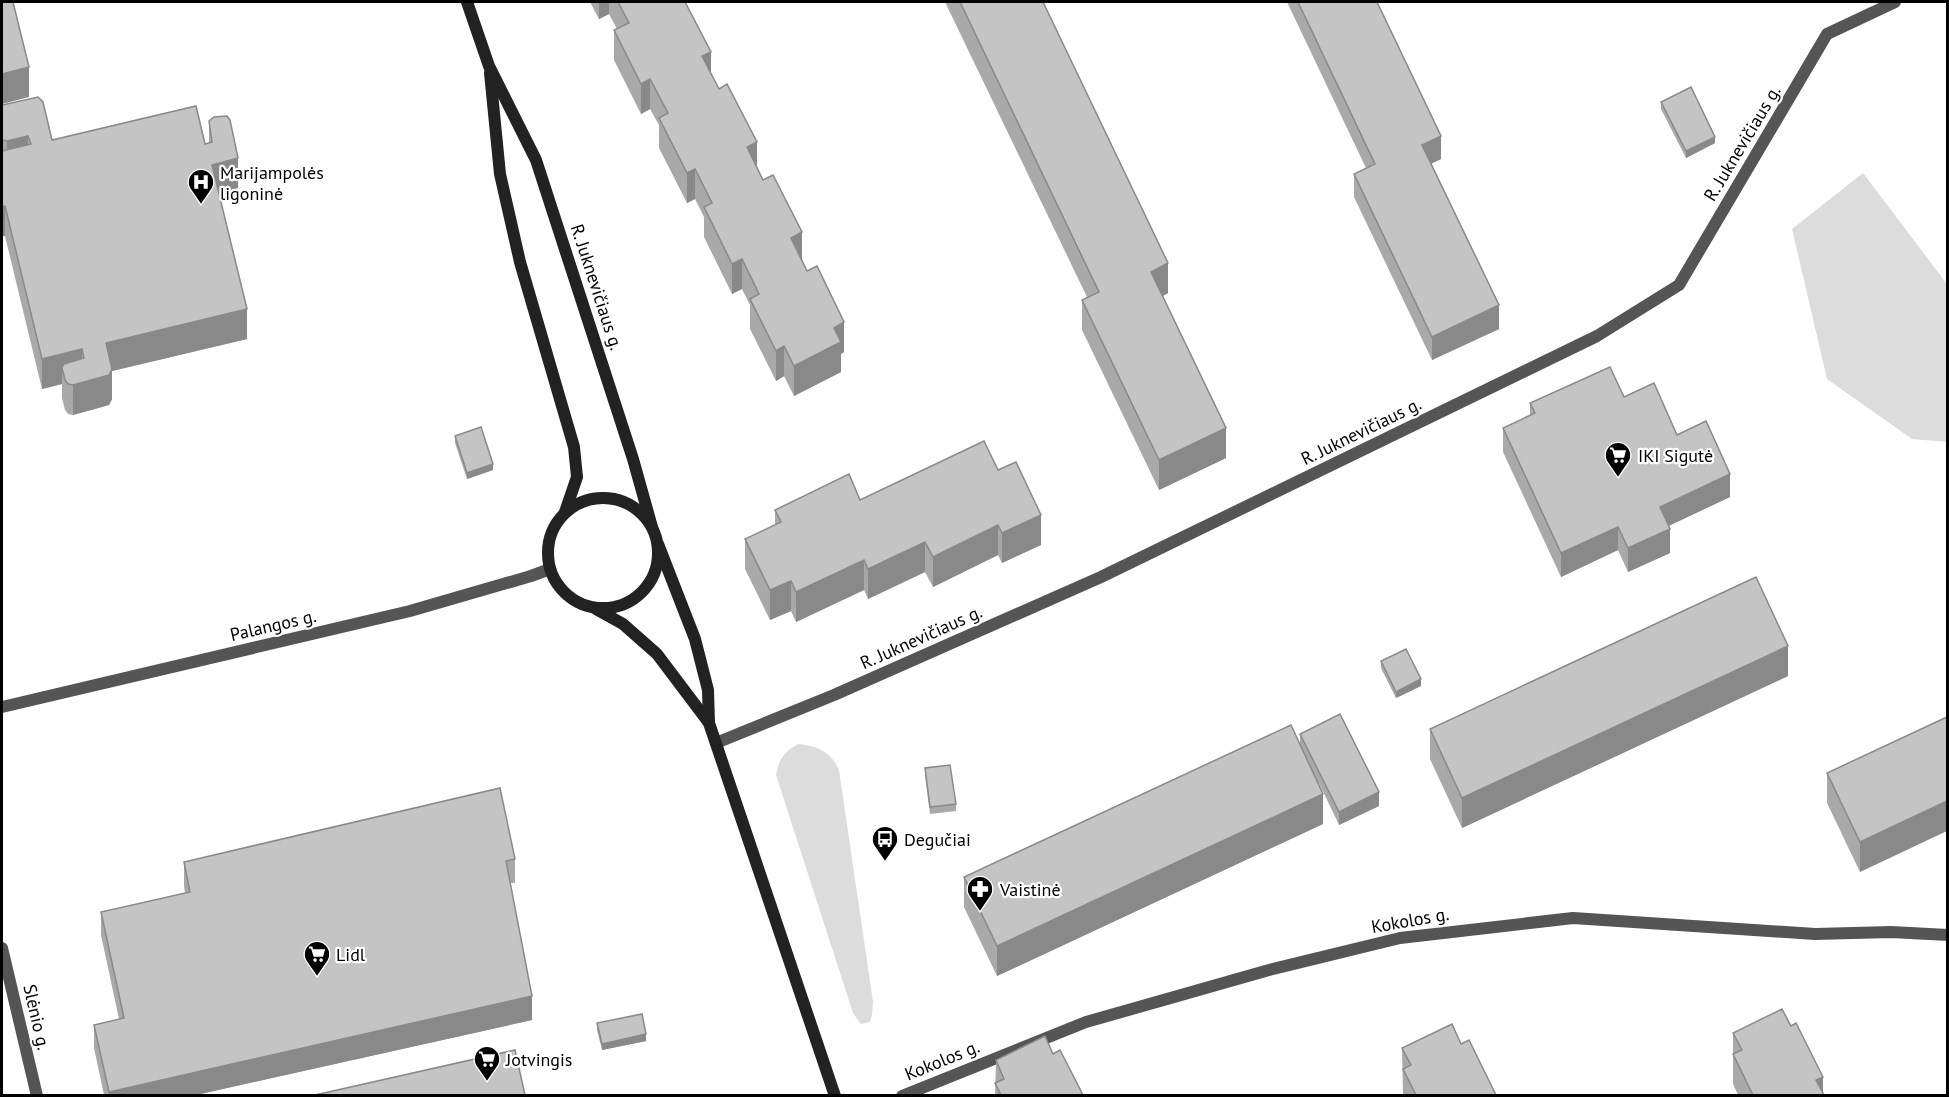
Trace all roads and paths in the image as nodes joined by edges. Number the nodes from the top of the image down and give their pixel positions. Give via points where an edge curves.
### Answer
1 (467, 2) edge
2 (1895, 2) edge
3 (489, 66) junction
4 (565, 512) junction
5 (652, 527) junction
6 (658, 544) junction
7 (550, 569) junction
8 (595, 608) junction
9 (2, 707) edge
10 (709, 723) junction
11 (716, 743) junction
12 (1947, 935) edge
13 (2, 948) edge
14 (36, 1095) edge
15 (835, 1095) edge
16 (902, 1095) edge

1 - 3 street, R. Juknevičiaus g.
2 - 11 street, R. Juknevičiaus g. via 1827,34 1679,285 1597,336 1101,577
3 - 4 street, R. Juknevičiaus g. via 500,174 520,262 574,447 576,477
3 - 5 street, R. Juknevičiaus g. via 536,160
4 - 5 street via 595,497 612,498 642,513
4 - 7 street via 549,538
5 - 6 street
6 - 8 street via 657,565 649,584 635,598 616,607
6 - 10 street via 694,639 708,690
7 - 8 street via 567,595
7 - 9 street, Palangos g. via 410,611
8 - 10 street via 623,624 657,654
10 - 11 street
11 - 15 street
12 - 16 street, Kokolos g. via 1815,934 1573,918 1400,938 1086,1022
13 - 14 street, Slėnio g.

